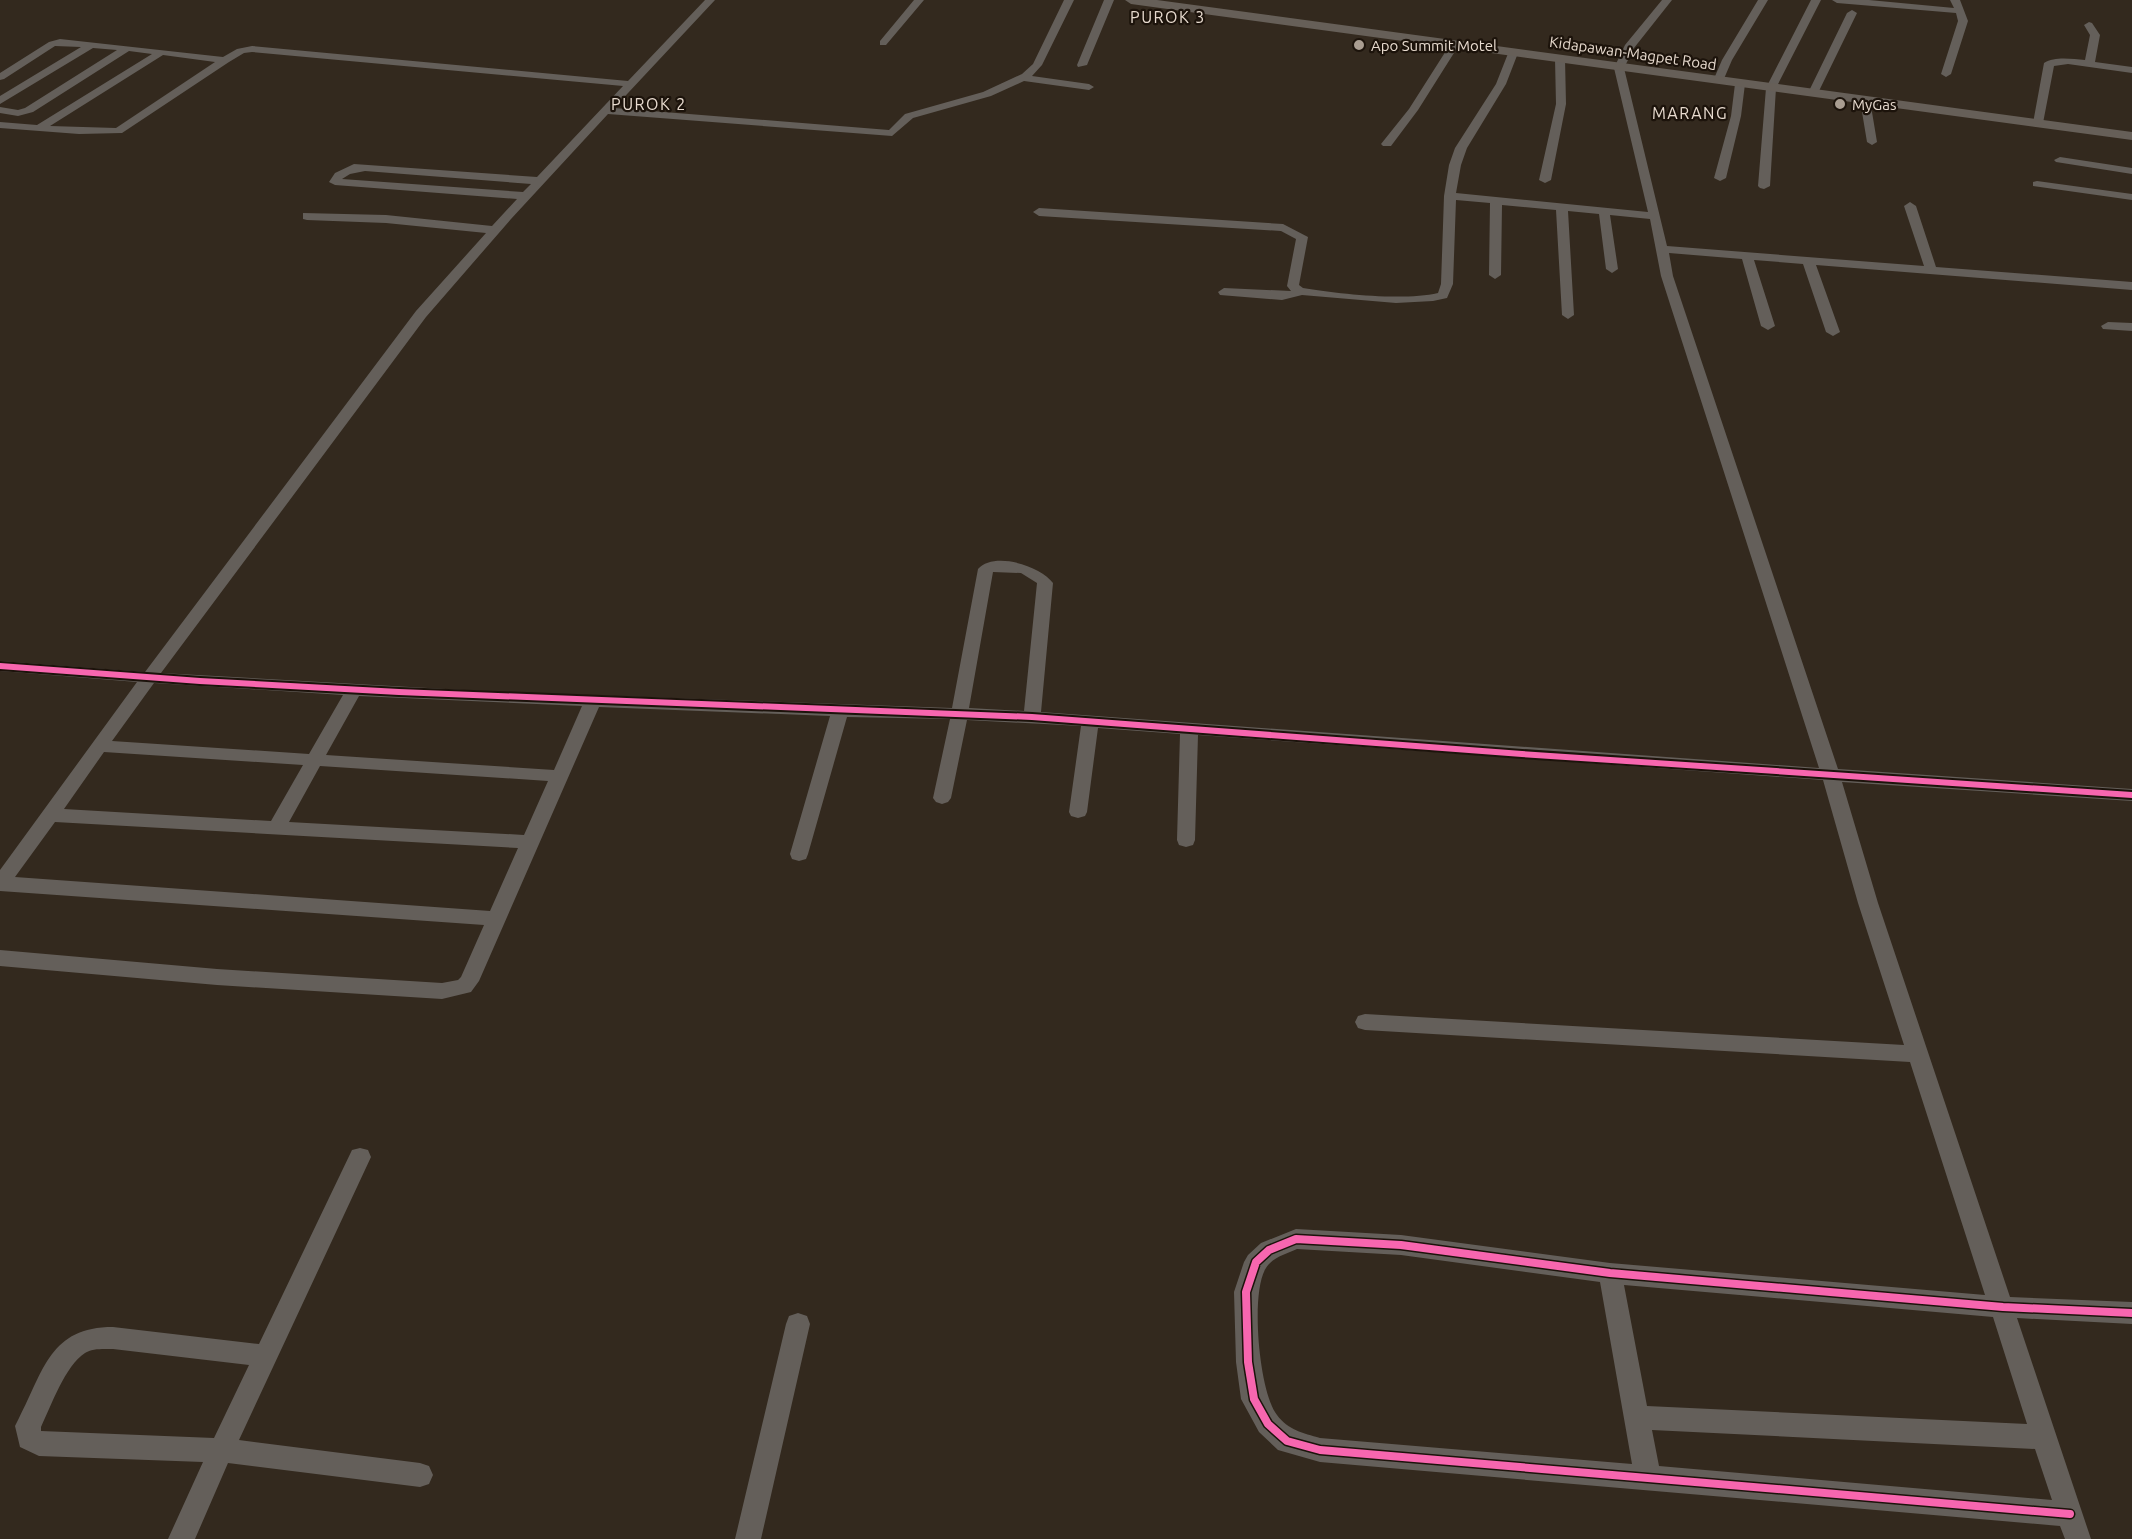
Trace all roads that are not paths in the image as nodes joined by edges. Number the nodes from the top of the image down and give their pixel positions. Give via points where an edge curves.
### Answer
1 (710, 0) edge
2 (919, 0) edge
3 (1069, 0) edge
4 (1109, 0) edge
5 (1131, 0) edge
6 (1667, 0) edge
7 (1763, 0) edge
8 (1816, 0) edge
9 (1837, 0) edge
10 (1955, 0) edge
11 (1960, 11) junction
12 (1852, 12) dead end
13 (2089, 25) dead end
14 (883, 43) dead end
15 (91, 45) junction
16 (1454, 45) junction
17 (127, 48) junction
18 (162, 52) junction
19 (1513, 53) junction
20 (1560, 59) junction
21 (225, 60) junction
22 (2089, 64) junction
23 (1082, 65) dead end
24 (1619, 68) junction
25 (2132, 70) edge
26 (1946, 74) dead end
27 (0, 76) edge
28 (1023, 78) junction
29 (1718, 81) junction
30 (630, 84) junction
31 (1740, 84) junction
32 (1089, 87) dead end
33 (1771, 88) junction
34 (1813, 93) junction
35 (1865, 100) junction
36 (0, 101) edge
37 (0, 110) edge
38 (607, 111) junction
39 (2038, 123) junction
40 (0, 126) edge
41 (39, 128) junction
42 (2132, 136) edge
43 (1872, 142) dead end
44 (1387, 144) dead end
45 (2060, 160) dead end
46 (333, 166) dead end
47 (364, 168) junction
48 (2132, 171) edge
49 (1720, 178) dead end
50 (1545, 180) dead end
51 (541, 181) junction
52 (2037, 184) dead end
53 (1764, 186) dead end
54 (526, 196) junction
55 (1450, 196) junction
56 (2132, 197) edge
57 (1496, 200) junction
58 (1910, 206) dead end
59 (1562, 207) junction
60 (1604, 211) junction
61 (1039, 212) dead end
62 (307, 216) dead end
63 (1655, 216) junction
64 (495, 230) junction
65 (1661, 249) junction
66 (1747, 256) junction
67 (1808, 261) junction
68 (1612, 269) dead end
69 (1930, 269) junction
70 (1495, 275) dead end
71 (2132, 286) edge
72 (1299, 291) junction
73 (1224, 292) dead end
74 (1568, 315) dead end
75 (1768, 326) dead end
76 (2108, 326) dead end
77 (2132, 327) edge
78 (1833, 332) dead end
79 (0, 666) edge
80 (148, 679) junction
81 (354, 690) junction
82 (593, 701) junction
83 (840, 711) junction
84 (960, 712) junction
85 (1032, 717) junction
86 (1090, 722) junction
87 (1189, 728) junction
88 (100, 746) junction
89 (315, 760) junction
90 (559, 776) junction
91 (1831, 776) junction
92 (2132, 795) edge
93 (942, 798) dead end
94 (1078, 812) dead end
95 (51, 815) junction
96 (276, 828) junction
97 (1186, 840) dead end
98 (530, 843) junction
99 (799, 854) dead end
100 (0, 883) edge
101 (496, 919) junction
102 (0, 958) edge
103 (1365, 1022) dead end
104 (1918, 1054) junction
105 (360, 1158) dead end
106 (1610, 1273) junction
107 (2003, 1307) junction
108 (2132, 1314) edge
109 (798, 1324) dead end
110 (266, 1356) junction
111 (1636, 1417) junction
112 (2044, 1437) junction
113 (221, 1450) junction
114 (420, 1475) dead end
115 (1648, 1479) junction
116 (2070, 1514) junction
117 (182, 1539) edge
118 (748, 1539) edge
119 (2078, 1539) edge

1 - 30 street
2 - 14 street
3 - 28 street via 1037,65
4 - 23 street
5 - 16 main road, Kidapawan-Magpet Road
6 - 24 street via 1629,47
7 - 29 street
8 - 33 street
9 - 11 street
10 - 11 street
11 - 26 street via 1963,21
12 - 34 street
13 - 22 street via 2095,35
15 - 17 street
15 - 27 street via 52,44
15 - 36 street
16 - 19 main road, Kidapawan-Magpet Road
16 - 44 street
17 - 18 street
17 - 37 street via 29,110
18 - 21 street
18 - 41 street
19 - 20 main road, Kidapawan-Magpet Road
19 - 55 street via 1500,84 1461,148
20 - 24 main road, Kidapawan-Magpet Road
20 - 50 street via 1561,104
21 - 30 street via 241,51 256,49
21 - 41 street via 123,130 106,133
22 - 25 street
22 - 39 street via 2049,63
24 - 29 main road, Kidapawan-Magpet Road
24 - 63 street
28 - 32 street
28 - 38 street via 971,99 909,116 896,131 886,134
29 - 31 main road, Kidapawan-Magpet Road
30 - 38 street
31 - 33 main road, Kidapawan-Magpet Road
31 - 49 street
33 - 34 main road, Kidapawan-Magpet Road
33 - 53 street
34 - 35 main road, Kidapawan-Magpet Road
35 - 39 main road, Kidapawan-Magpet Road
35 - 43 street
38 - 51 street
39 - 42 main road, Kidapawan-Magpet Road
40 - 41 street
45 - 48 street
46 - 47 street
47 - 51 street
47 - 54 street via 345,172 335,182
51 - 54 street
52 - 56 street
54 - 64 street
55 - 57 street
55 - 72 street via 1449,256 1443,295 1413,298
57 - 59 street
57 - 70 street
58 - 69 street
59 - 60 street
59 - 74 street
60 - 63 street
60 - 68 street
61 - 72 street via 1292,231 1303,240 1293,286
62 - 64 street via 379,218
63 - 65 street
64 - 80 street via 421,314
65 - 66 street
65 - 91 street
66 - 67 street
66 - 75 street
67 - 69 street
67 - 78 street
69 - 71 street
72 - 73 street via 1282,296
76 - 77 street
79 - 80 street
80 - 81 street
80 - 88 street
81 - 82 street
81 - 89 street
82 - 83 street
82 - 90 street
83 - 84 street
83 - 99 street
84 - 85 street
84 - 85 street via 983,577 986,569 1003,567 1029,571 1045,583
84 - 93 street
85 - 86 street
86 - 87 street
86 - 94 street
87 - 91 street
87 - 97 street
88 - 89 street
88 - 95 street
89 - 90 street
89 - 96 street
90 - 98 street
91 - 92 street
91 - 104 street
95 - 96 street
95 - 100 street
96 - 98 street
98 - 101 street
100 - 101 street
101 - 102 street via 469,981 464,987 442,991
103 - 104 street
104 - 107 street
105 - 110 street
106 - 107 street
106 - 111 street
106 - 115 street via 1401,1245 1296,1239 1269,1250 1256,1262 1246,1292 1248,1362 1254,1399 1268,1424 1287,1441 1320,1450
107 - 108 street
107 - 112 street
109 - 118 street
110 - 113 street
110 - 113 street via 113,1338 92,1339 77,1344 66,1354 28,1426 28,1438 39,1444
111 - 112 street
111 - 115 street
112 - 116 street
113 - 114 street
113 - 117 street
115 - 116 street
116 - 119 street

